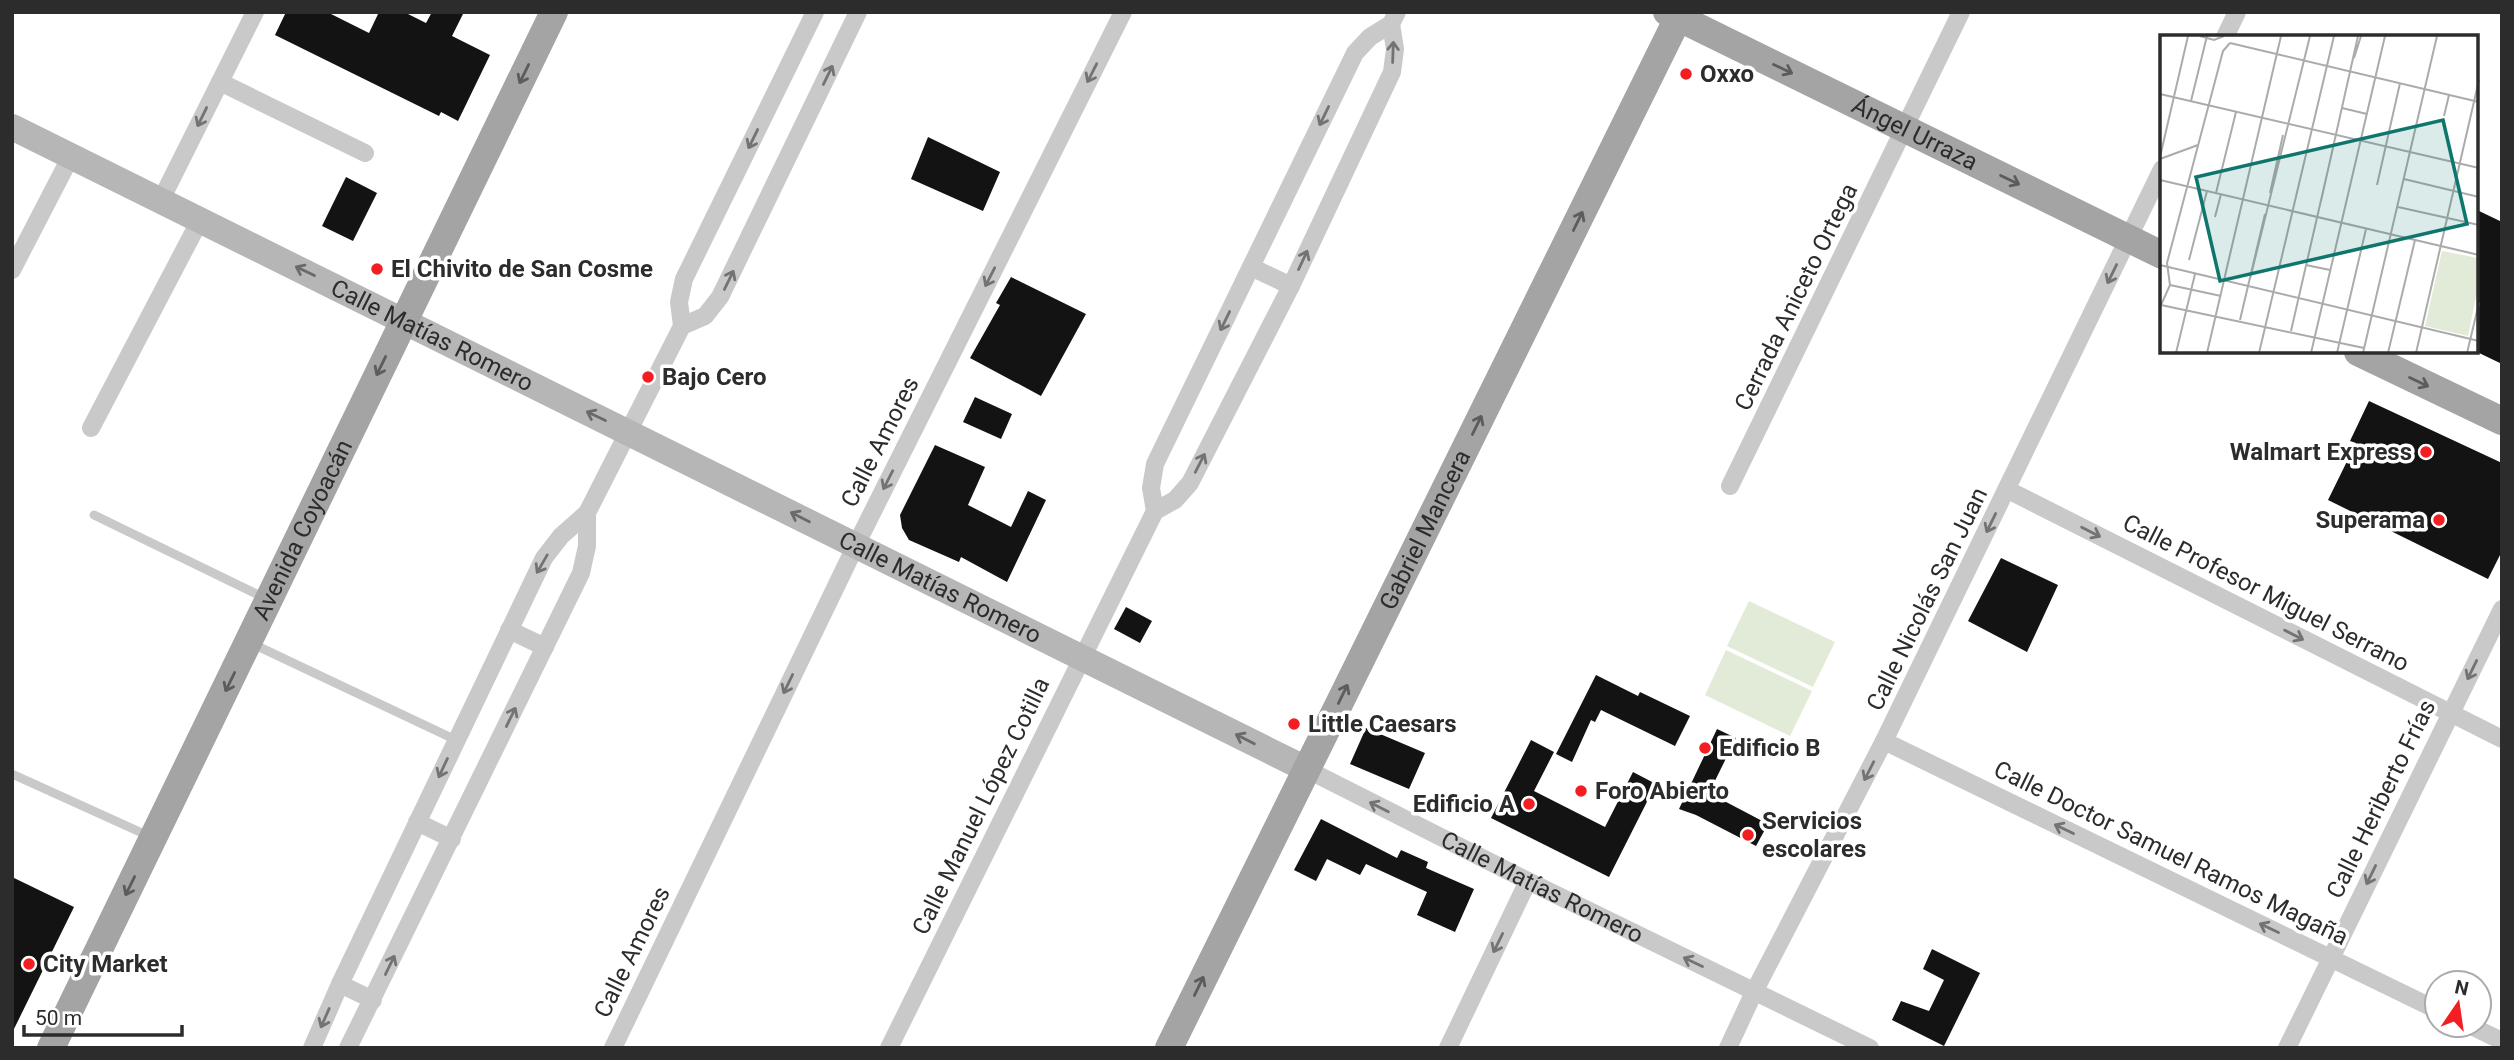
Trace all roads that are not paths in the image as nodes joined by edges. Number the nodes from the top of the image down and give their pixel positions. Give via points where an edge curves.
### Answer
1 (255, 12) edge
2 (554, 12) edge
3 (815, 12) edge
4 (858, 12) edge
5 (1123, 12) edge
6 (1961, 12) edge
7 (2237, 12) edge
8 (1676, 14) edge
9 (1394, 18) edge
10 (2226, 35) edge
11 (220, 82) junction
12 (12, 127) edge
13 (1906, 129) junction
14 (365, 153) dead end
15 (71, 156) junction
16 (2160, 173) edge
17 (161, 201) junction
18 (200, 220) junction
19 (2129, 239) junction
20 (2160, 254) edge
21 (1251, 267) junction
22 (12, 270) edge
23 (1291, 286) junction
24 (404, 320) junction
25 (682, 326) junction
26 (2362, 354) edge
27 (2502, 421) edge
28 (91, 428) dead end
29 (629, 432) junction
30 (1731, 486) dead end
31 (2008, 490) junction
32 (1155, 510) junction
33 (587, 513) junction
34 (94, 515) dead end
35 (856, 545) junction
36 (270, 601) junction
37 (2502, 609) edge
38 (509, 630) junction
39 (250, 642) junction
40 (545, 647) junction
41 (1082, 656) junction
42 (2450, 714) junction
43 (2502, 739) edge
44 (456, 740) junction
45 (1884, 741) junction
46 (1306, 769) junction
47 (12, 774) edge
48 (417, 822) junction
49 (153, 838) junction
50 (452, 839) junction
51 (1528, 881) junction
52 (2330, 958) junction
53 (340, 984) junction
54 (1754, 992) junction
55 (373, 1000) junction
56 (2423, 1003) edge
57 (51, 1048) edge
58 (312, 1048) edge
59 (348, 1048) edge
60 (613, 1048) edge
61 (889, 1048) edge
62 (1169, 1048) edge
63 (1448, 1048) edge
64 (1728, 1048) edge
65 (1870, 1048) edge
66 (2287, 1048) edge

1 - 11 street
2 -> 24 main road, Avenida Coyoacán
3 -> 25 street via 684,279 679,302
25 -> 4 street via 705,316 720,297
5 -> 35 street, Calle Amores
6 - 13 street, Cerrada Aniceto Ortega
7 - 10 street
8 -> 13 main road, Ángel Urraza
46 -> 8 main road, Gabriel Mancera
9 -> 21 street, Calle Manuel López Cotilla via 1355,53
23 -> 9 street, Calle Manuel López Cotilla via 1392,72
11 - 14 street
11 -> 17 street
12 - 15 street, Calle Matías Romero
13 -> 19 main road, Ángel Urraza
13 - 30 street, Cerrada Aniceto Ortega
15 - 17 street, Calle Matías Romero
15 - 22 street
16 - 19 street, Calle Nicolás San Juan
17 - 18 street, Calle Matías Romero
24 -> 18 street, Calle Matías Romero
18 - 28 street
19 - 20 main road, Ángel Urraza
19 -> 31 street, Calle Nicolás San Juan
21 - 23 street
21 -> 32 street, Calle Manuel López Cotilla via 1155,464 1151,488
32 -> 23 street, Calle Manuel López Cotilla via 1175,500 1190,483
29 -> 24 street, Calle Matías Romero
24 -> 36 main road, Avenida Coyoacán
25 - 29 street
26 -> 27 main road
29 - 33 street
35 -> 29 street, Calle Matías Romero
31 -> 42 street, Calle Profesor Miguel Serrano
31 -> 45 street, Calle Nicolás San Juan
32 - 41 street, Calle Manuel López Cotilla
33 -> 38 street via 544,558
33 - 40 street via 581,573
34 - 36 lane
35 - 41 street, Calle Matías Romero
35 -> 60 street, Calle Amores
36 - 39 main road, Avenida Coyoacán
37 -> 42 street, Calle Heriberto Frías
38 - 40 street
38 - 44 street
39 - 44 lane
39 -> 49 main road, Avenida Coyoacán
50 -> 40 street
46 -> 41 street, Calle Matías Romero
41 - 61 street, Calle Manuel López Cotilla
42 - 43 street, Calle Profesor Miguel Serrano
42 -> 52 street, Calle Heriberto Frías
44 -> 48 street
52 -> 45 street, Calle Doctor Samuel Ramos Magaña
45 -> 54 street, Calle Nicolás San Juan
51 -> 46 street, Calle Matías Romero
62 -> 46 main road, Gabriel Mancera
47 - 49 lane
48 - 50 street
48 - 53 street
49 -> 57 main road, Avenida Coyoacán
55 -> 50 street
54 -> 51 street, Calle Matías Romero
51 -> 63 street
52 - 56 street, Calle Doctor Samuel Ramos Magaña
52 - 66 street, Calle Heriberto Frías
53 - 55 street
53 -> 58 street
54 - 64 street, Calle Nicolás San Juan
54 - 65 street, Calle Matías Romero
55 - 59 street

